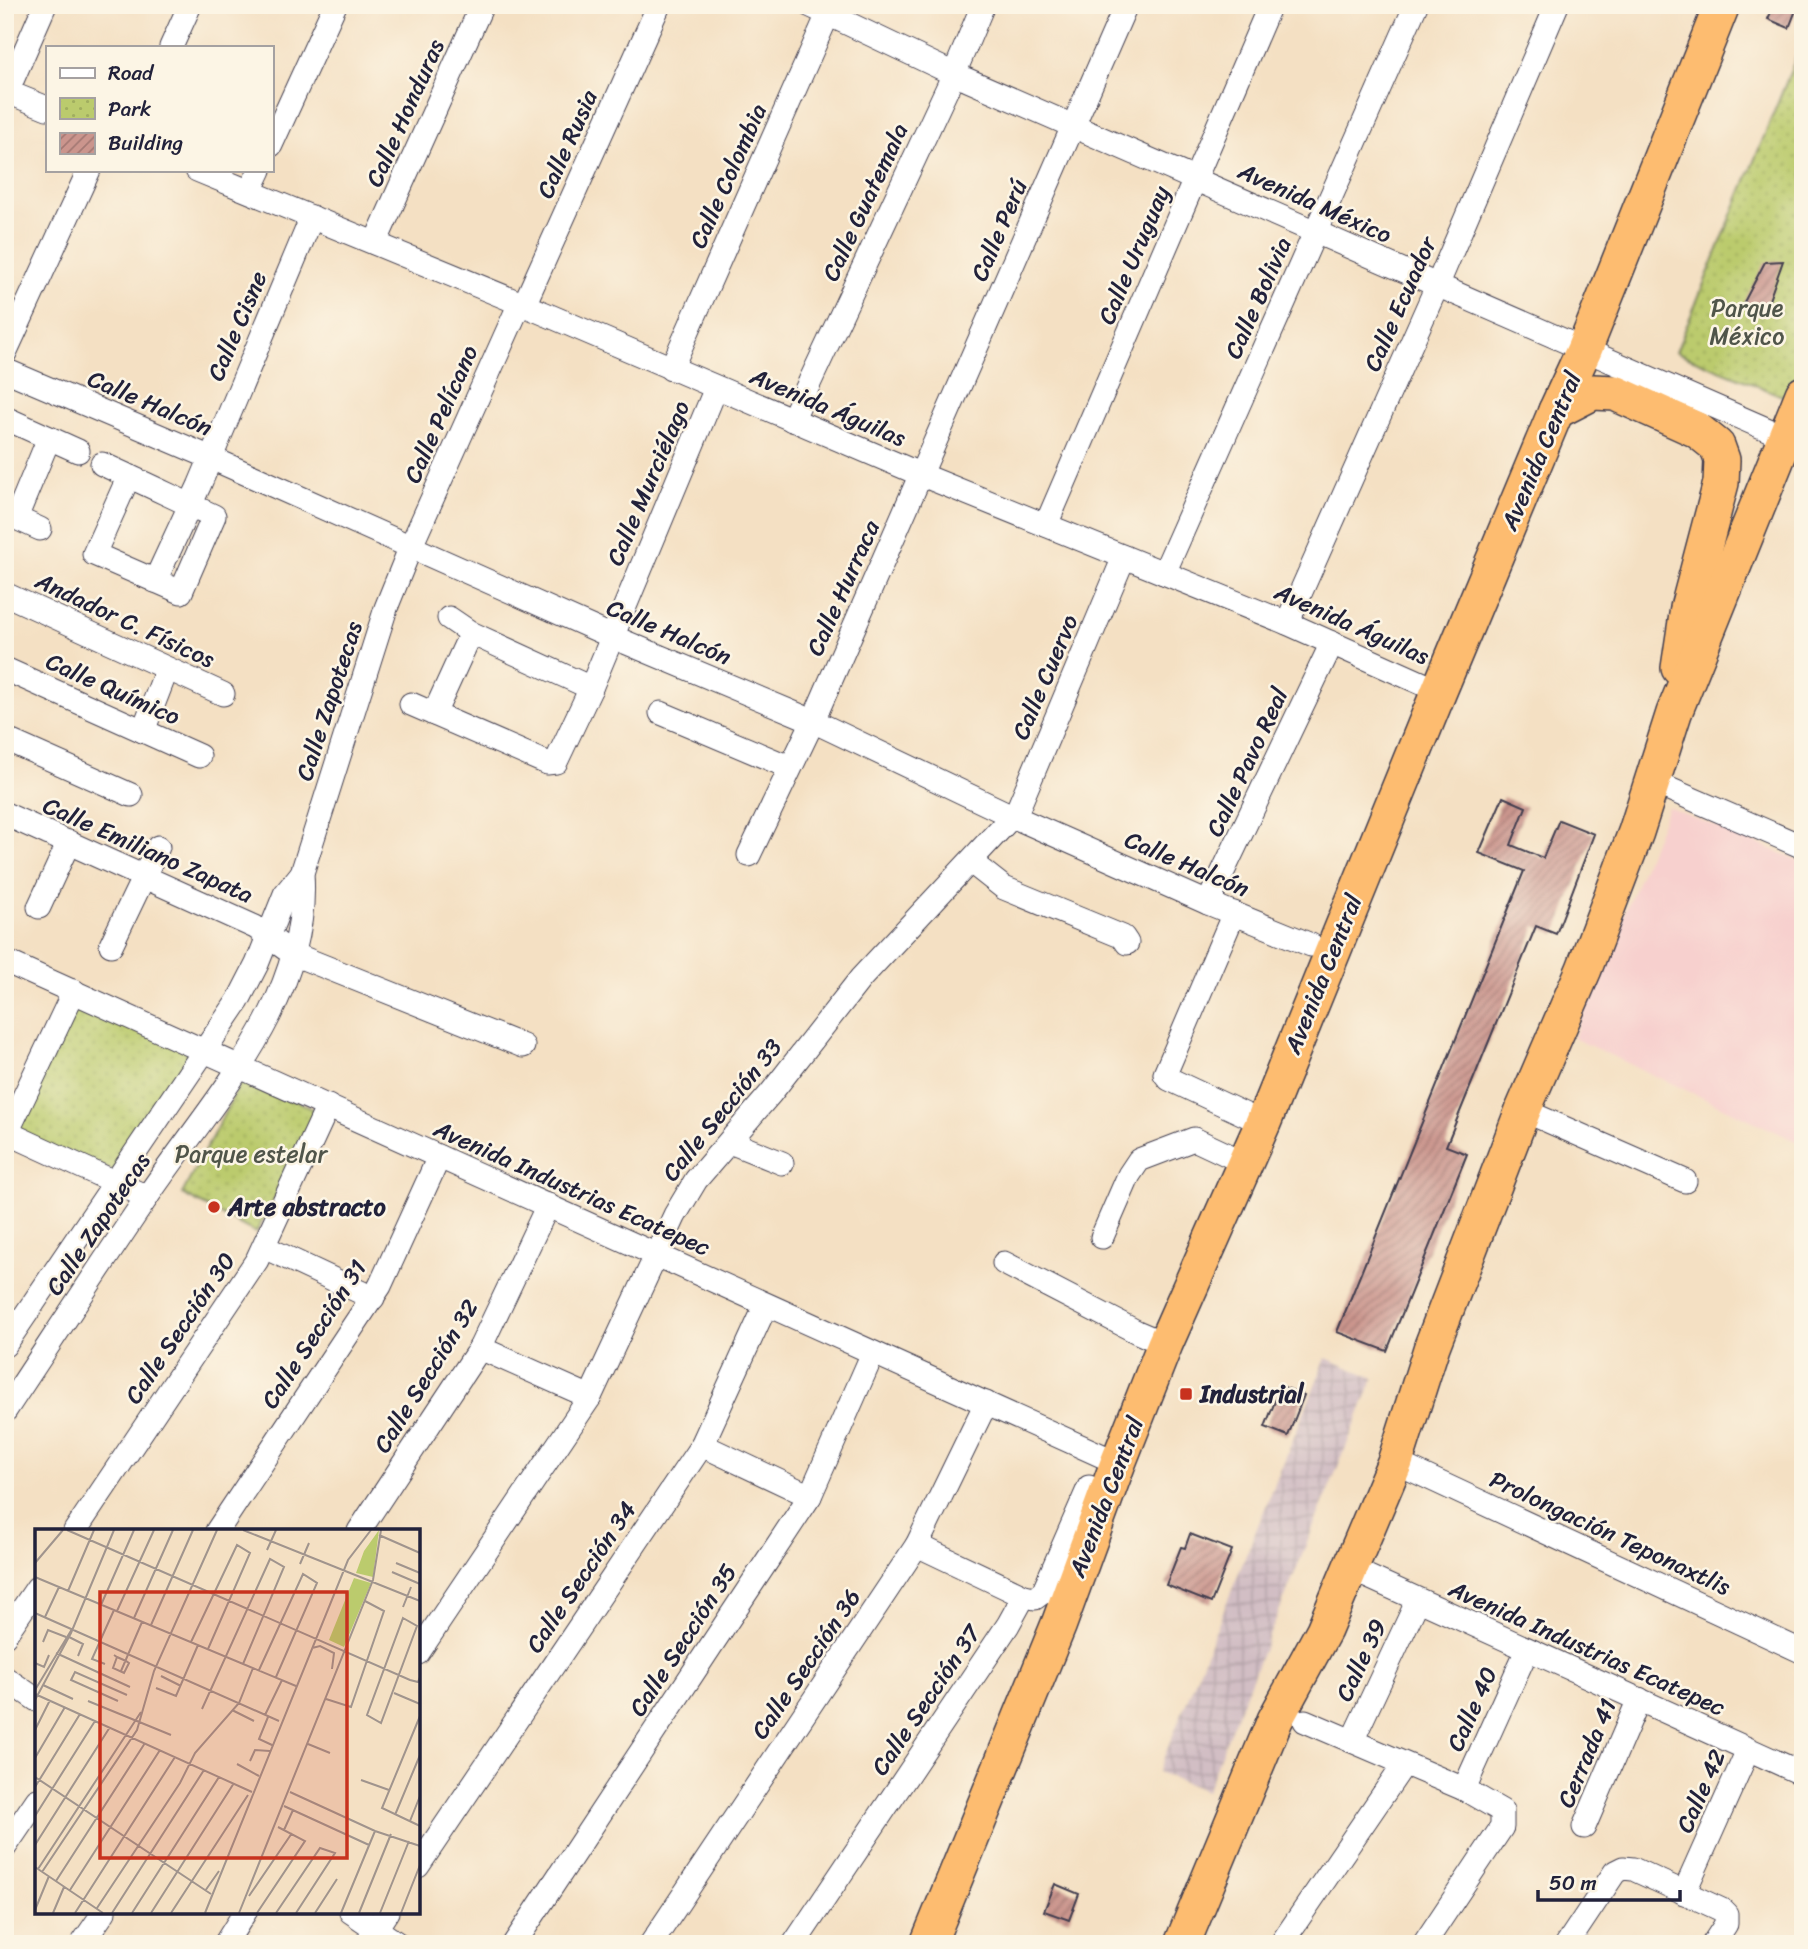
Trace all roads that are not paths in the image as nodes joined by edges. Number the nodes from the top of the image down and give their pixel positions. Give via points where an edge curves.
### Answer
1 (45, 5) edge
2 (190, 5) edge
3 (335, 5) edge
4 (482, 5) edge
5 (659, 5) edge
6 (982, 5) edge
7 (1126, 5) edge
8 (1270, 5) edge
9 (1416, 5) edge
10 (1558, 5) edge
11 (1722, 5) edge
12 (823, 8) edge
13 (171, 46) edge
14 (954, 74) junction
15 (6, 91) edge
16 (46, 108) edge
17 (1072, 125) junction
18 (273, 141) edge
19 (88, 172) edge
20 (202, 172) edge
21 (259, 172) edge
22 (1195, 180) junction
23 (250, 191) junction
24 (312, 217) junction
25 (1316, 232) junction
26 (375, 243) junction
27 (1437, 286) junction
28 (522, 304) junction
29 (1584, 350) junction
30 (5, 354) edge
31 (671, 369) junction
32 (5, 370) edge
33 (716, 388) junction
34 (1803, 394) edge
35 (1556, 411) junction
36 (5, 418) edge
37 (792, 420) junction
38 (49, 438) junction
39 (1794, 441) edge
40 (78, 451) dead end
41 (209, 457) junction
42 (102, 464) dead end
43 (922, 475) junction
44 (129, 476) junction
45 (189, 505) junction
46 (11, 516) edge
47 (1046, 526) junction
48 (40, 528) dead end
49 (411, 546) junction
50 (1124, 557) junction
51 (1164, 573) junction
52 (5, 594) edge
53 (449, 618) dead end
54 (1287, 623) junction
55 (471, 633) junction
56 (613, 637) junction
57 (1332, 643) junction
58 (5, 669) edge
59 (167, 669) junction
60 (591, 688) junction
61 (1439, 691) junction
62 (223, 694) dead end
63 (411, 704) dead end
64 (661, 713) dead end
65 (1674, 713) junction
66 (434, 714) junction
67 (813, 721) junction
68 (144, 731) junction
69 (5, 739) edge
70 (199, 756) dead end
71 (789, 768) junction
72 (1653, 782) junction
73 (131, 795) dead end
74 (5, 814) edge
75 (1012, 816) junction
76 (69, 842) junction
77 (158, 847) dead end
78 (1803, 847) edge
79 (749, 855) dead end
80 (971, 862) junction
81 (302, 873) junction
82 (144, 876) junction
83 (1208, 903) junction
84 (39, 907) dead end
85 (1234, 913) junction
86 (268, 936) junction
87 (1127, 943) dead end
88 (111, 945) dead end
89 (1311, 945) dead end
90 (293, 954) junction
91 (5, 961) edge
92 (74, 991) junction
93 (523, 1046) dead end
94 (206, 1050) junction
95 (239, 1065) junction
96 (328, 1106) junction
97 (1523, 1110) junction
98 (1263, 1123) junction
99 (7, 1135) edge
100 (730, 1142) junction
101 (439, 1157) junction
102 (782, 1163) dead end
103 (1245, 1163) junction
104 (1685, 1181) dead end
105 (116, 1182) junction
106 (147, 1197) junction
107 (548, 1205) junction
108 (1101, 1237) dead end
109 (264, 1247) junction
110 (657, 1255) junction
111 (1003, 1264) dead end
112 (373, 1298) junction
113 (765, 1305) junction
114 (1166, 1344) junction
115 (5, 1345) edge
116 (480, 1348) junction
117 (873, 1353) junction
118 (590, 1397) junction
119 (986, 1403) junction
120 (5, 1411) edge
121 (702, 1446) junction
122 (1395, 1462) junction
123 (1118, 1463) junction
124 (1089, 1487) dead end
125 (810, 1496) junction
126 (76, 1529) edge
127 (218, 1529) edge
128 (360, 1529) edge
129 (917, 1545) junction
130 (1351, 1569) junction
131 (35, 1591) edge
132 (1024, 1596) junction
133 (1418, 1600) junction
134 (5, 1635) edge
135 (420, 1650) edge
136 (1527, 1650) junction
137 (1803, 1652) edge
138 (5, 1678) edge
139 (35, 1699) edge
140 (1639, 1699) junction
141 (1305, 1721) dead end
142 (1352, 1741) junction
143 (1748, 1750) junction
144 (1404, 1764) junction
145 (1803, 1774) edge
146 (1464, 1789) junction
147 (35, 1803) edge
148 (1584, 1827) dead end
149 (5, 1847) edge
150 (420, 1863) edge
151 (1684, 1893) junction
152 (103, 1914) edge
153 (244, 1914) edge
154 (354, 1914) edge
155 (376, 1928) edge
156 (82, 1944) edge
157 (225, 1944) edge
158 (398, 1944) edge
159 (514, 1944) edge
160 (651, 1944) edge
161 (794, 1944) edge
162 (928, 1944) edge
163 (1182, 1944) edge
164 (1282, 1944) edge
165 (1424, 1944) edge
166 (1567, 1944) edge
167 (1713, 1944) edge

1 - 15 street
2 - 13 street
3 - 18 street
4 - 26 street, Calle Honduras
5 - 28 street, Calle Rusia
6 - 14 street, Calle Guatemala
7 - 17 street, Calle Perú
8 - 22 street, Calle Uruguay
9 - 25 street, Calle Bolivia
10 - 27 street, Calle Ecuador
11 - 29 highway, Avenida Central
12 - 14 street, Avenida México
12 - 31 street, Calle Colombia
14 - 17 street, Avenida México
14 - 37 street, Calle Guatemala
15 - 16 street
17 - 22 street, Avenida México
17 - 43 street, Calle Perú
19 - 30 street
20 - 23 street, Avenida Águilas
21 - 23 street
22 - 25 street, Avenida México
22 - 47 street, Calle Uruguay
23 - 24 street, Avenida Águilas
24 - 26 street, Avenida Águilas
24 - 41 street, Calle Cisne
25 - 27 street, Avenida México
25 - 51 street, Calle Bolivia
26 - 28 street, Avenida Águilas
27 - 29 street, Avenida México
27 - 54 street, Calle Ecuador
28 - 31 street, Avenida Águilas
28 - 49 street, Calle Pelícano
29 - 35 highway, Avenida Central
29 - 39 street, Avenida México
31 - 33 street, Avenida Águilas
32 - 41 street, Calle Halcón
33 - 37 street, Avenida Águilas
33 - 56 street, Calle Murciélago
34 - 39 highway
35 - 61 highway, Avenida Central
35 - 65 highway via 1593,392 1615,393 1689,425 1717,446 1721,483 1688,608
36 - 38 street
37 - 43 street, Avenida Águilas
38 - 40 street
38 - 46 street
39 - 65 highway
41 - 45 street, Calle Cisne
41 - 49 street, Calle Halcón
42 - 44 street
43 - 47 street, Avenida Águilas
43 - 67 street, Calle Hurraca
44 - 45 street
44 - 45 street via 94,554 180,592 214,516
46 - 48 street
47 - 50 street, Avenida Águilas
49 - 56 street, Calle Halcón
49 - 81 street, Calle Zapotecas via 358,692
50 - 51 street, Avenida Águilas
50 - 75 street, Calle Cuervo
51 - 54 street, Avenida Águilas
52 - 59 street, Andador C. Físicos
53 - 55 street
54 - 57 street, Avenida Águilas
55 - 60 street
55 - 66 street
56 - 60 street, Calle Murciélago
56 - 67 street, Calle Halcón
57 - 61 street, Avenida Águilas
57 - 83 street, Calle Pavo Real
58 - 68 street, Calle Químico
59 - 62 street, Andador C. Físicos
59 - 68 street
60 - 66 street, Calle Murciélago via 558,759 551,764
61 - 98 highway, Avenida Central
63 - 66 street
64 - 71 street
65 - 72 highway
67 - 71 street, Calle Hurraca
67 - 75 street, Calle Halcón
68 - 70 street, Calle Químico
69 - 73 street
71 - 79 street, Calle Hurraca
72 - 78 street
72 - 97 highway via 1584,969
74 - 76 street, Calle Emiliano Zapata
75 - 80 street, Calle Sección 33
75 - 83 street, Calle Halcón
76 - 82 street, Calle Emiliano Zapata
76 - 84 street
77 - 82 street
80 - 87 street via 1003,888 1123,937
80 - 100 street, Calle Sección 33 via 861,978
81 - 86 street, Calle Zapotecas via 285,894
81 - 90 street, Calle Zapotecas via 304,900
82 - 86 street, Calle Emiliano Zapata
82 - 88 street
83 - 85 street, Calle Halcón
85 - 89 street, Calle Halcón
85 - 98 street via 1165,1074
86 - 90 street, Calle Emiliano Zapata
86 - 94 street, Calle Zapotecas via 245,990
90 - 93 street, Calle Emiliano Zapata
90 - 95 street, Calle Zapotecas via 274,1008
91 - 92 street, Avenida Industrias Ecatepec
92 - 94 street, Avenida Industrias Ecatepec
92 - 99 street
94 - 95 street, Avenida Industrias Ecatepec
94 - 105 street, Calle Zapotecas
95 - 96 street, Avenida Industrias Ecatepec
95 - 106 street, Calle Zapotecas
96 - 101 street, Avenida Industrias Ecatepec
96 - 109 street, Calle Sección 30
97 - 104 street
97 - 122 highway via 1432,1346
98 - 103 highway, Avenida Central
99 - 105 street
100 - 102 street
100 - 110 street, Calle Sección 33 via 687,1194
101 - 107 street, Avenida Industrias Ecatepec
101 - 112 street, Calle Sección 31
103 - 108 street via 1194,1139 1139,1160
103 - 114 highway, Avenida Central
105 - 106 street
105 - 115 street, Calle Zapotecas
106 - 120 street, Calle Zapotecas
107 - 110 street, Avenida Industrias Ecatepec
107 - 116 street, Calle Sección 32
109 - 112 street
109 - 126 street, Calle Sección 30
110 - 113 street, Avenida Industrias Ecatepec
110 - 118 street, Calle Sección 33
111 - 114 street
112 - 127 street, Calle Sección 31
113 - 117 street, Avenida Industrias Ecatepec
113 - 121 street, Calle Sección 34
114 - 123 highway, Avenida Central
116 - 118 street
116 - 128 street, Calle Sección 32
117 - 119 street, Avenida Industrias Ecatepec
117 - 125 street, Calle Sección 35
118 - 135 street, Calle Sección 33
119 - 123 street, Avenida Industrias Ecatepec
119 - 129 street, Calle Sección 36
121 - 125 street
121 - 150 street, Calle Sección 34
122 - 130 highway
122 - 137 street, Prolongación Teponaxtlis
123 - 162 highway, Avenida Central via 1059,1624
124 - 132 street, Calle Sección 37 via 1044,1592 1035,1598
125 - 159 street, Calle Sección 35
129 - 132 street
129 - 160 street, Calle Sección 36
130 - 133 street, Avenida Industrias Ecatepec
130 - 163 highway via 1275,1720
131 - 134 street
132 - 161 street, Calle Sección 37
133 - 136 street, Avenida Industrias Ecatepec
133 - 142 street, Calle 39
136 - 140 street, Avenida Industrias Ecatepec
136 - 146 street, Calle 40
138 - 139 street
140 - 143 street, Avenida Industrias Ecatepec
140 - 148 street, Cerrada 41
141 - 142 street
142 - 144 street
143 - 145 street, Avenida Industrias Ecatepec
143 - 151 street, Calle 42
144 - 146 street
144 - 164 street
146 - 165 street via 1498,1807 1504,1816 1502,1827
147 - 149 street
151 - 166 street via 1623,1868 1615,1872
151 - 167 street via 1726,1914 1726,1924
152 - 156 street
153 - 157 street
154 - 155 street
155 - 158 street

